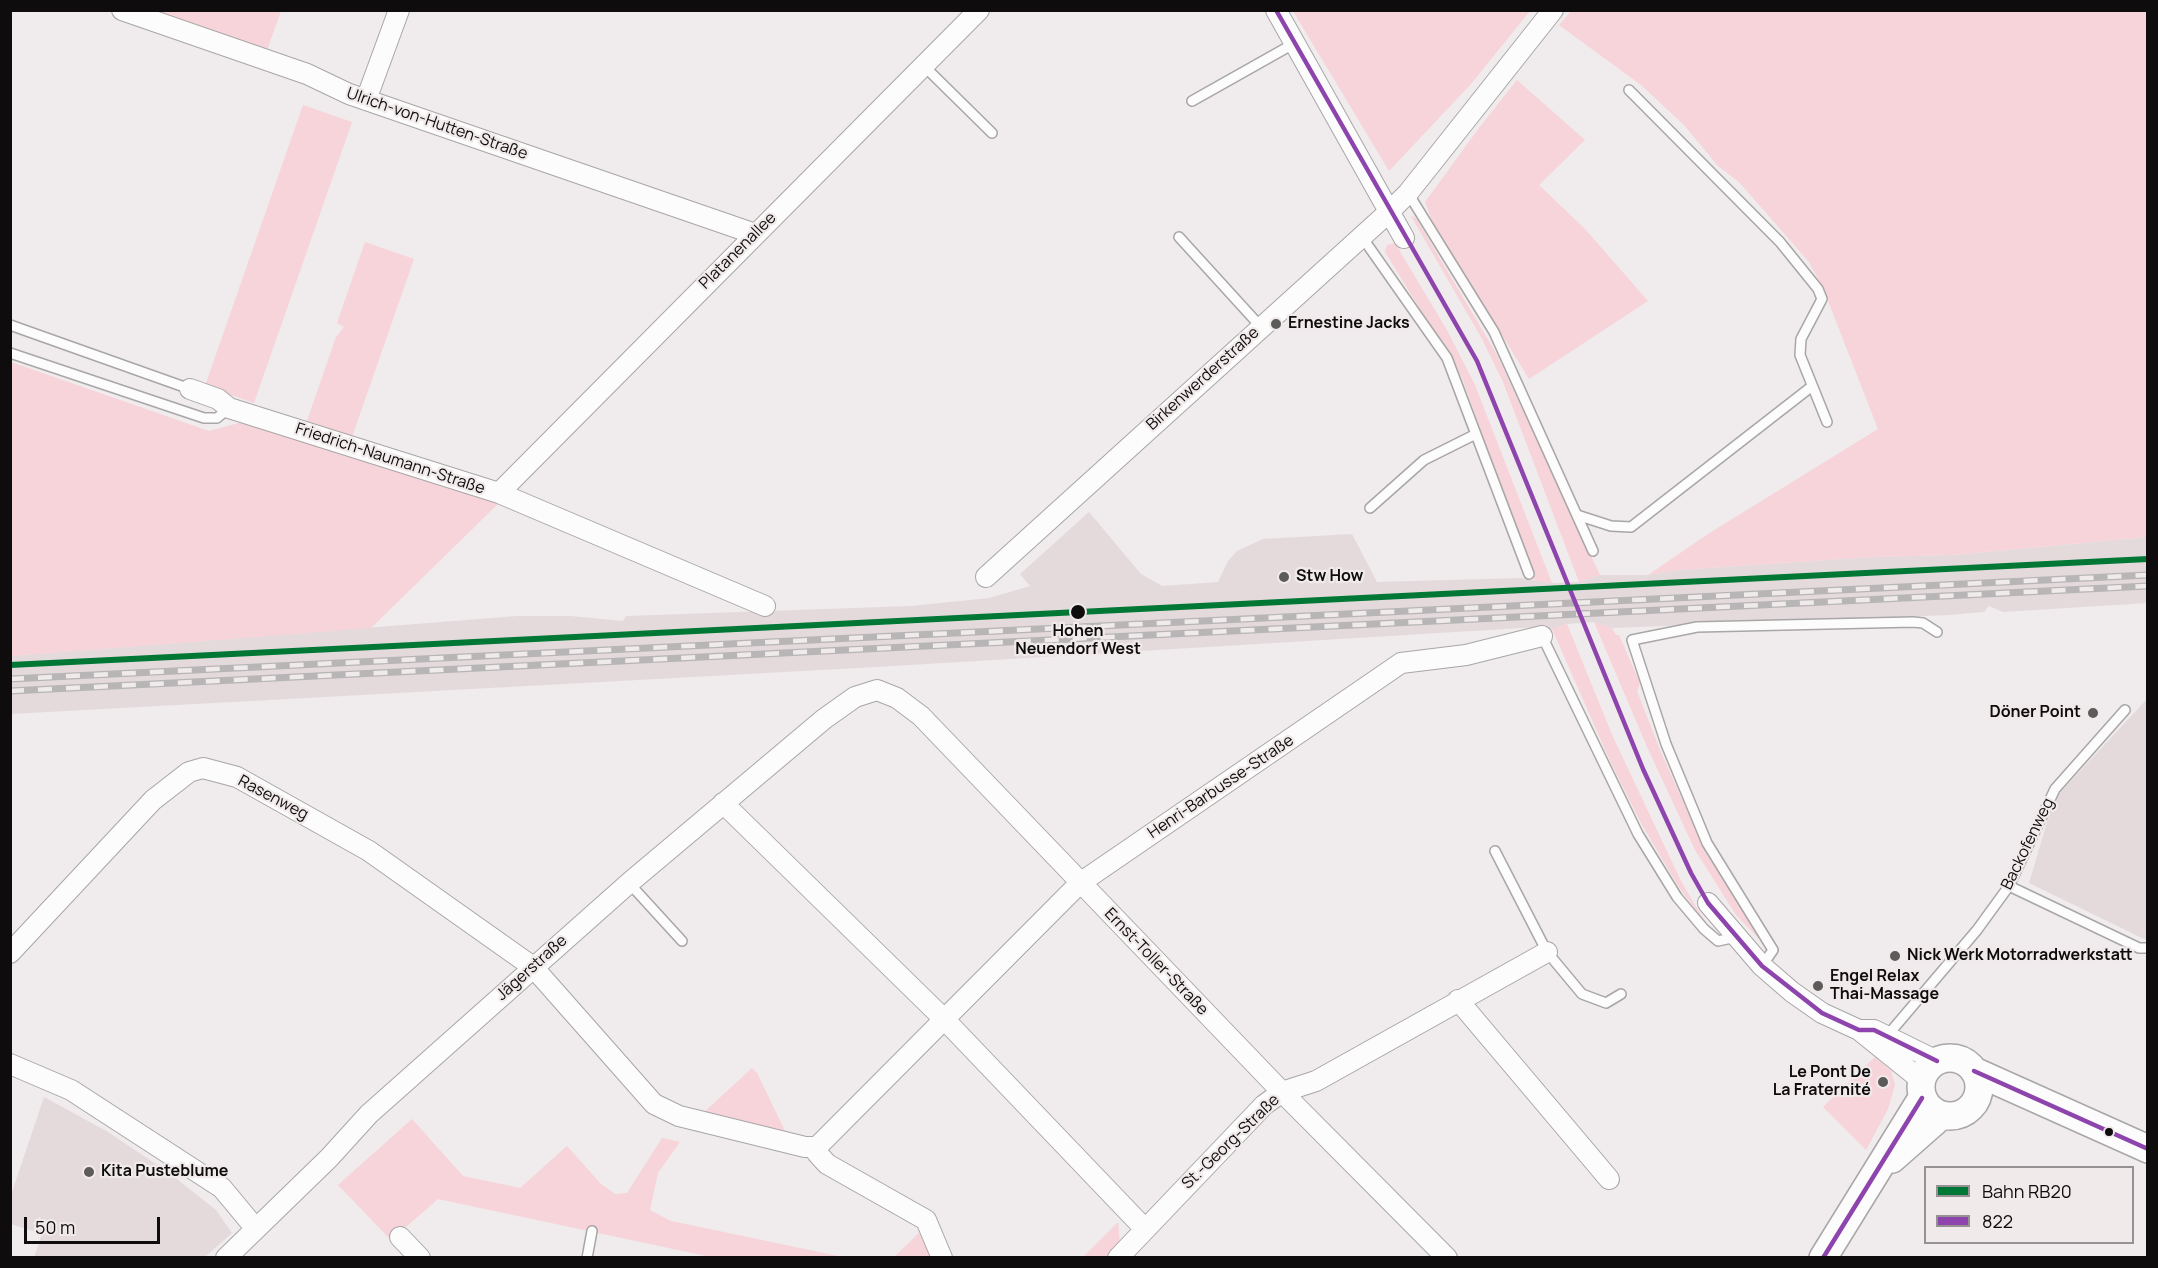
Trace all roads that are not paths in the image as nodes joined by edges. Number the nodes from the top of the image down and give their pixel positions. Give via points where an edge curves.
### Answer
1 (122, 10) edge
2 (399, 10) edge
3 (979, 10) edge
4 (1276, 10) edge
5 (1553, 10) edge
6 (1295, 43) junction
7 (924, 66) junction
8 (1629, 90) dead end
9 (366, 100) junction
10 (1192, 101) dead end
11 (992, 134) dead end
12 (1408, 193) junction
13 (1389, 212) junction
14 (755, 234) junction
15 (1179, 237) dead end
16 (1362, 237) junction
17 (1404, 238) dead end
18 (10, 325) edge
19 (1261, 327) junction
20 (10, 353) edge
21 (1811, 387) junction
22 (190, 389) joint
23 (229, 408) junction
24 (1827, 422) dead end
25 (1476, 434) junction
26 (499, 493) junction
27 (1370, 508) dead end
28 (1577, 515) junction
29 (1593, 551) dead end
30 (1529, 574) dead end
31 (986, 577) dead end
32 (765, 606) dead end
33 (1937, 632) dead end
34 (1542, 636) joint
35 (855, 697) joint
36 (2125, 710) dead end
37 (723, 803) junction
38 (1495, 851) dead end
39 (629, 883) junction
40 (1080, 883) junction
41 (2009, 886) junction
42 (1708, 903) dead end
43 (1736, 938) junction
44 (682, 942) dead end
45 (2148, 948) edge
46 (1547, 952) junction
47 (10, 953) edge
48 (1762, 966) junction
49 (533, 968) junction
50 (1621, 994) dead end
51 (1458, 1000) junction
52 (945, 1020) junction
53 (1859, 1030) junction
54 (1891, 1032) junction
55 (10, 1064) edge
56 (1974, 1071) junction
57 (1931, 1088) junction
58 (1282, 1092) junction
59 (1975, 1100) junction
60 (2051, 1105) junction
61 (817, 1147) junction
62 (2148, 1149) edge
63 (1609, 1179) dead end
64 (1144, 1228) junction
65 (256, 1229) junction
66 (592, 1231) dead end
67 (400, 1237) dead end
68 (226, 1257) edge
69 (420, 1257) edge
70 (587, 1257) edge
71 (942, 1257) edge
72 (1118, 1257) edge
73 (1447, 1257) edge
74 (1823, 1257) edge

1 - 9 street, Ulrich-von-Hutten-Straße via 307,74
2 - 9 street
3 - 7 street, Platanenallee
4 - 6 street
5 - 12 street, Birkenwerderstraße
6 - 10 lane
6 - 13 street
7 - 11 lane
7 - 14 street, Platanenallee
8 - 21 lane via 1780,242 1818,289 1822,299 1801,339 1800,356
9 - 14 street, Ulrich-von-Hutten-Straße
12 - 13 street, Birkenwerderstraße
12 - 28 lane via 1494,332
13 - 16 street, Birkenwerderstraße
13 - 17 street
14 - 26 street, Platanenallee
15 - 19 lane
16 - 19 street, Birkenwerderstraße
16 - 25 lane via 1447,358
18 - 22 lane, Friedrich-Naumann-Straße
19 - 31 street, Birkenwerderstraße
20 - 23 lane via 204,418 217,418
21 - 24 lane
21 - 28 lane via 1630,527 1611,526
22 - 23 street, Friedrich-Naumann-Straße via 218,399
23 - 26 street, Friedrich-Naumann-Straße
25 - 27 lane via 1424,460
25 - 30 lane
26 - 32 street, Friedrich-Naumann-Straße
28 - 29 lane
33 - 48 lane via 1923,623 1912,622 1697,627 1632,640 1666,744 1703,834 1773,950
34 - 40 street, Henri-Barbusse-Straße via 1466,655 1401,663
34 - 43 lane via 1638,834 1677,897 1718,941
35 - 37 street, Jägerstraße via 824,718
35 - 40 street, Ernst-Toller-Straße via 877,690 897,698 921,716
36 - 41 lane, Backofenweg via 2055,789
37 - 39 street, Jägerstraße
37 - 52 street
38 - 46 lane
39 - 44 lane
39 - 49 street, Jägerstraße
40 - 52 street, Henri-Barbusse-Straße
40 - 58 street, Ernst-Toller-Straße
41 - 45 lane via 2139,948
41 - 54 lane, Backofenweg
42 - 43 street
43 - 48 street
46 - 50 lane via 1582,994 1606,1003
46 - 51 street, St.-Georg-Straße
47 - 49 street, Rasenweg via 153,800 189,771 202,768 237,777 369,850
48 - 53 street via 1822,1013
49 - 61 street via 654,1104 679,1116
49 - 65 street, Jägerstraße via 369,1114
51 - 58 street, St.-Georg-Straße via 1316,1081
51 - 63 street
52 - 61 street, Henri-Barbusse-Straße
52 - 64 street
53 - 54 street
53 - 57 street
54 - 57 street
55 - 65 street via 71,1090 222,1188
56 - 57 main road via 1953,1058
56 - 59 main road via 1978,1091
56 - 60 main road
57 - 59 main road via 1961,1114
57 - 74 main road
58 - 64 street, St.-Georg-Straße via 1264,1105
58 - 73 street, Ernst-Toller-Straße
59 - 60 main road
60 - 62 main road
61 - 71 street via 817,1153 827,1164 926,1220
64 - 72 street, St.-Georg-Straße
65 - 68 street, Jägerstraße
66 - 70 lane
67 - 69 street

